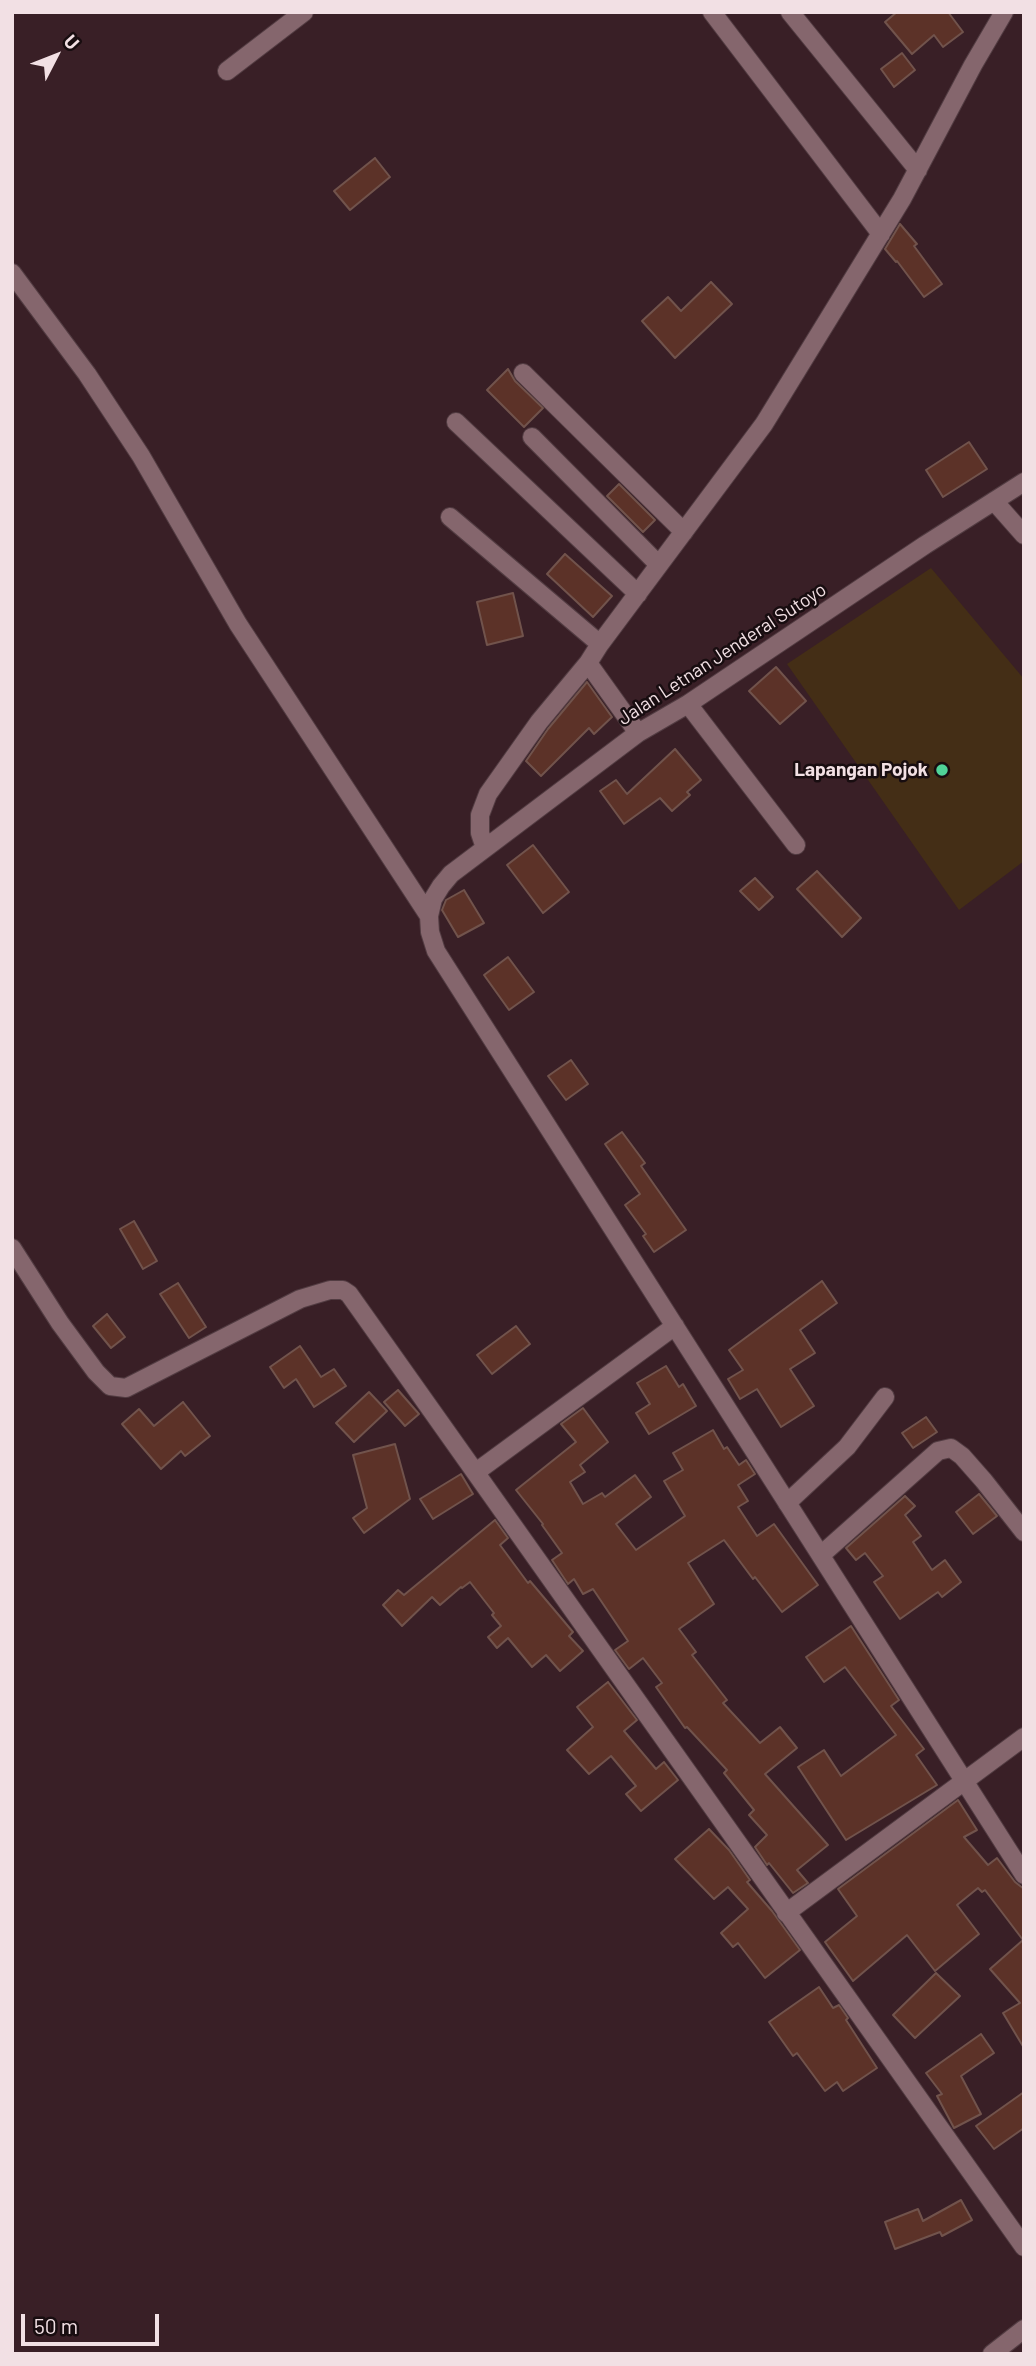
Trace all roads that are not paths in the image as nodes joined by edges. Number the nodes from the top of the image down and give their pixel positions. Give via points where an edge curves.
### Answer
1 (304, 12) edge
2 (712, 12) edge
3 (790, 12) edge
4 (1004, 12) edge
5 (227, 71) dead end
6 (918, 170) junction
7 (881, 234) junction
8 (12, 273) edge
9 (523, 373) dead end
10 (456, 422) dead end
11 (532, 437) dead end
12 (1024, 482) edge
13 (994, 501) junction
14 (450, 517) dead end
15 (684, 532) junction
16 (1024, 535) edge
17 (659, 565) junction
18 (638, 594) junction
19 (600, 644) junction
20 (588, 663) junction
21 (688, 704) junction
22 (638, 733) junction
23 (796, 845) dead end
24 (485, 848) junction
25 (429, 916) junction
26 (12, 1248) edge
27 (675, 1326) junction
28 (885, 1397) dead end
29 (476, 1472) junction
30 (788, 1503) junction
31 (1024, 1532) edge
32 (821, 1555) junction
33 (1024, 1737) edge
34 (964, 1780) junction
35 (1024, 1875) edge
36 (786, 1913) junction
37 (1024, 2248) edge
38 (1024, 2329) edge
39 (992, 2354) edge

1 - 5 street
2 - 7 street
3 - 6 street
4 - 6 street
6 - 7 street
7 - 15 street via 764,424
8 - 25 street via 88,374 238,624
9 - 15 street
10 - 18 street
11 - 17 street
12 - 13 street, Jalan Letnan Jenderal Sutoyo
13 - 16 street
13 - 21 street, Jalan Letnan Jenderal Sutoyo
14 - 19 street
15 - 17 street
17 - 18 street
18 - 19 street
19 - 20 street
20 - 22 street
20 - 24 street via 488,794 480,815
21 - 22 street, Jalan Letnan Jenderal Sutoyo
21 - 23 street
22 - 24 street, Jalan Letnan Jenderal Sutoyo
24 - 25 street, Jalan Letnan Jenderal Sutoyo via 441,886
25 - 27 street via 436,951
26 - 29 street via 96,1372 110,1385 126,1388 300,1299 342,1290
27 - 29 street
27 - 30 street
28 - 30 street via 847,1447
29 - 36 street
30 - 32 street
31 - 32 street via 984,1480 951,1447 938,1451
32 - 34 street
33 - 34 street
34 - 35 street
34 - 36 street
36 - 37 street
38 - 39 street

